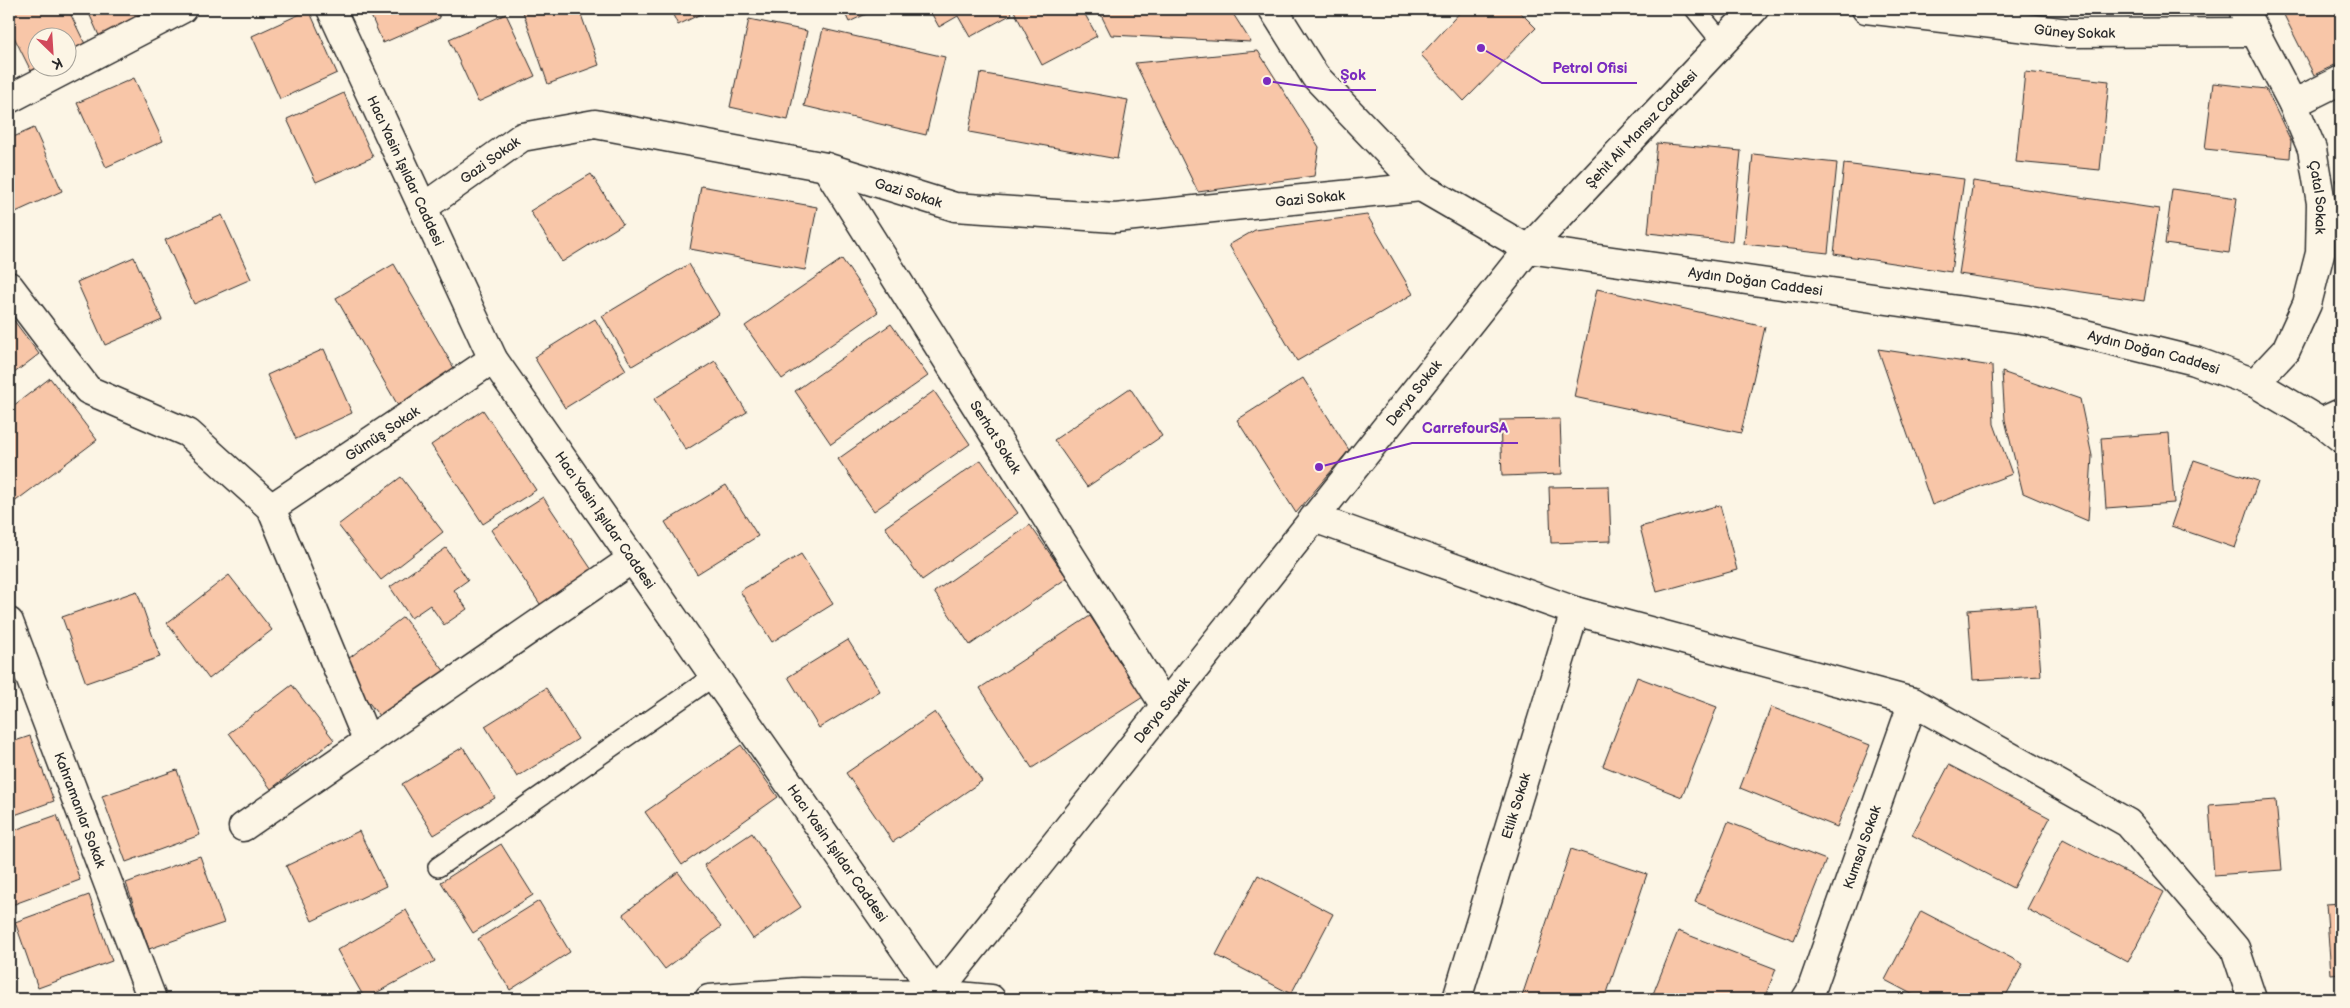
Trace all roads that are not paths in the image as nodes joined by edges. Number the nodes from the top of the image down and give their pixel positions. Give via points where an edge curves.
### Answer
1 (182, 9) edge
2 (331, 9) edge
3 (1273, 9) edge
4 (1695, 9) edge
5 (1754, 9) edge
6 (1866, 9) edge
7 (2249, 20) edge
8 (1722, 42) junction
9 (2341, 80) edge
10 (9, 99) edge
11 (2294, 104) junction
12 (826, 167) junction
13 (1421, 187) junction
14 (424, 207) junction
15 (1528, 249) junction
16 (9, 286) edge
17 (493, 360) junction
18 (2254, 383) junction
19 (2334, 425) edge
20 (2341, 452) edge
21 (271, 508) junction
22 (1314, 518) junction
23 (632, 559) junction
24 (1575, 611) junction
25 (9, 622) edge
26 (714, 676) junction
27 (1913, 702) junction
28 (1165, 706) junction
29 (368, 742) junction
30 (243, 827) dead end
31 (438, 867) dead end
32 (1814, 997) edge
33 (936, 998) edge
34 (152, 999) edge
35 (709, 999) edge
36 (992, 999) edge
37 (1457, 999) edge
38 (2252, 999) edge

1 - 10 street
2 - 14 street, Hacı Yasin Işıldar Caddesi
3 - 13 street, Aydın Doğan Caddesi via 1315,76
4 - 8 lane
5 - 8 street, Şehit Ali Mansız Caddesi
6 - 7 street, Güney Sokak via 2069,33
7 - 11 street, Çatal Sokak
8 - 15 street, Şehit Ali Mansız Caddesi
9 - 11 street
11 - 18 street, Çatal Sokak via 2314,158 2321,203 2320,253 2307,304 2286,350
12 - 13 street, Gazi Sokak via 954,206 1115,218
12 - 14 street, Gazi Sokak via 595,124 522,136
12 - 28 street, Serhat Sokak
13 - 15 street, Aydın Doğan Caddesi
14 - 17 street, Hacı Yasin Işıldar Caddesi
15 - 18 street, Aydın Doğan Caddesi via 2028,320 2195,361
15 - 22 street, Derya Sokak
16 - 21 street via 88,390 188,433
17 - 21 street, Gümüş Sokak
17 - 23 street, Hacı Yasin Işıldar Caddesi
18 - 19 street, Aydın Doğan Caddesi
19 - 20 street
21 - 29 street
22 - 24 street
22 - 28 street, Derya Sokak
23 - 26 street, Hacı Yasin Işıldar Caddesi
23 - 29 street
24 - 27 street
24 - 37 street, Etlik Sokak
25 - 34 street, Kahramanlar Sokak
26 - 31 lane
26 - 33 street, Hacı Yasin Işıldar Caddesi
27 - 32 street, Kumsal Sokak
27 - 38 street via 2128,823 2234,948
28 - 33 street, Derya Sokak
29 - 30 street
33 - 35 street via 801,992
33 - 36 street

